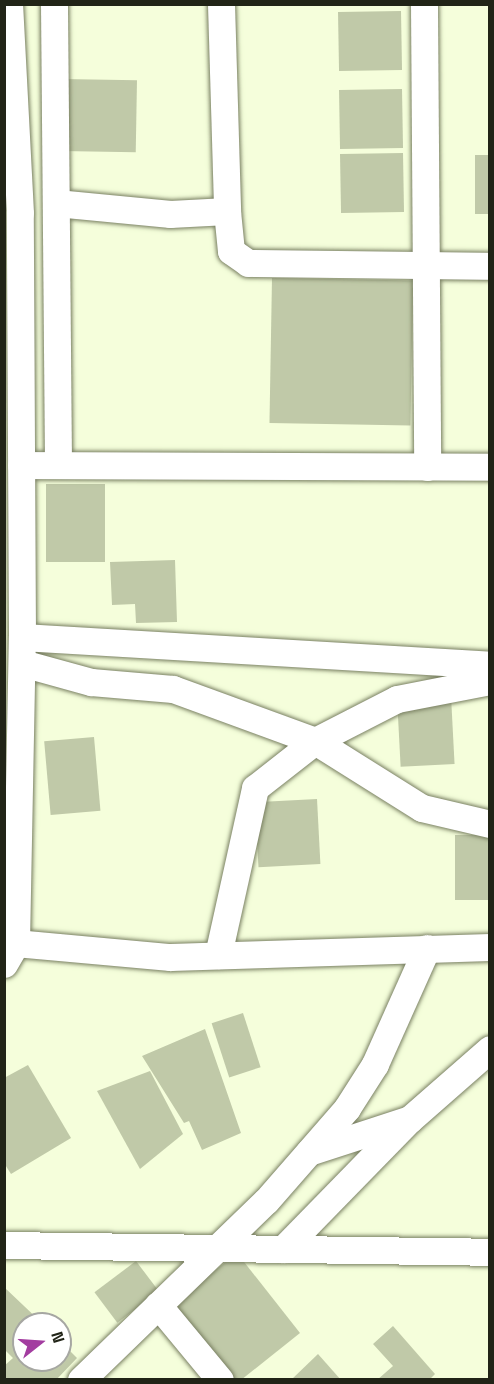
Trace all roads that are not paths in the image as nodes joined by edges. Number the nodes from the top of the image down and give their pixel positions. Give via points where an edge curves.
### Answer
1 (9, 4) edge
2 (54, 4) edge
3 (221, 4) edge
4 (424, 4) edge
5 (56, 203) junction
6 (227, 212) junction
7 (12, 214) edge
8 (424, 265) junction
9 (489, 266) edge
10 (21, 465) junction
11 (58, 465) junction
12 (489, 466) edge
13 (427, 467) junction
14 (22, 650) junction
15 (489, 665) edge
16 (489, 681) edge
17 (315, 741) junction
18 (489, 824) edge
19 (489, 947) edge
20 (427, 948) junction
21 (8, 950) edge
22 (218, 955) junction
23 (489, 1049) edge
24 (410, 1119) junction
25 (309, 1153) junction
26 (4, 1245) edge
27 (218, 1248) junction
28 (283, 1249) junction
29 (489, 1252) edge
30 (158, 1305) junction
31 (219, 1379) edge
32 (81, 1380) edge

1 - 7 street
2 - 5 street
3 - 6 street
4 - 8 street
5 - 6 street via 170,214
5 - 11 street
6 - 8 street via 231,251 248,263
7 - 10 street
8 - 9 street
8 - 13 street
10 - 11 street
10 - 14 street
11 - 13 street
12 - 13 street
14 - 15 street
14 - 17 street via 91,682 173,689
14 - 21 street
16 - 17 street via 397,699
17 - 18 street via 422,808
17 - 22 street via 255,789
19 - 20 street
20 - 22 street
20 - 25 street via 375,1064
21 - 22 street via 170,957
23 - 24 street
24 - 25 street
24 - 28 street
25 - 27 street
26 - 27 street
27 - 28 street
27 - 30 street
28 - 29 street
30 - 31 street
30 - 32 street

